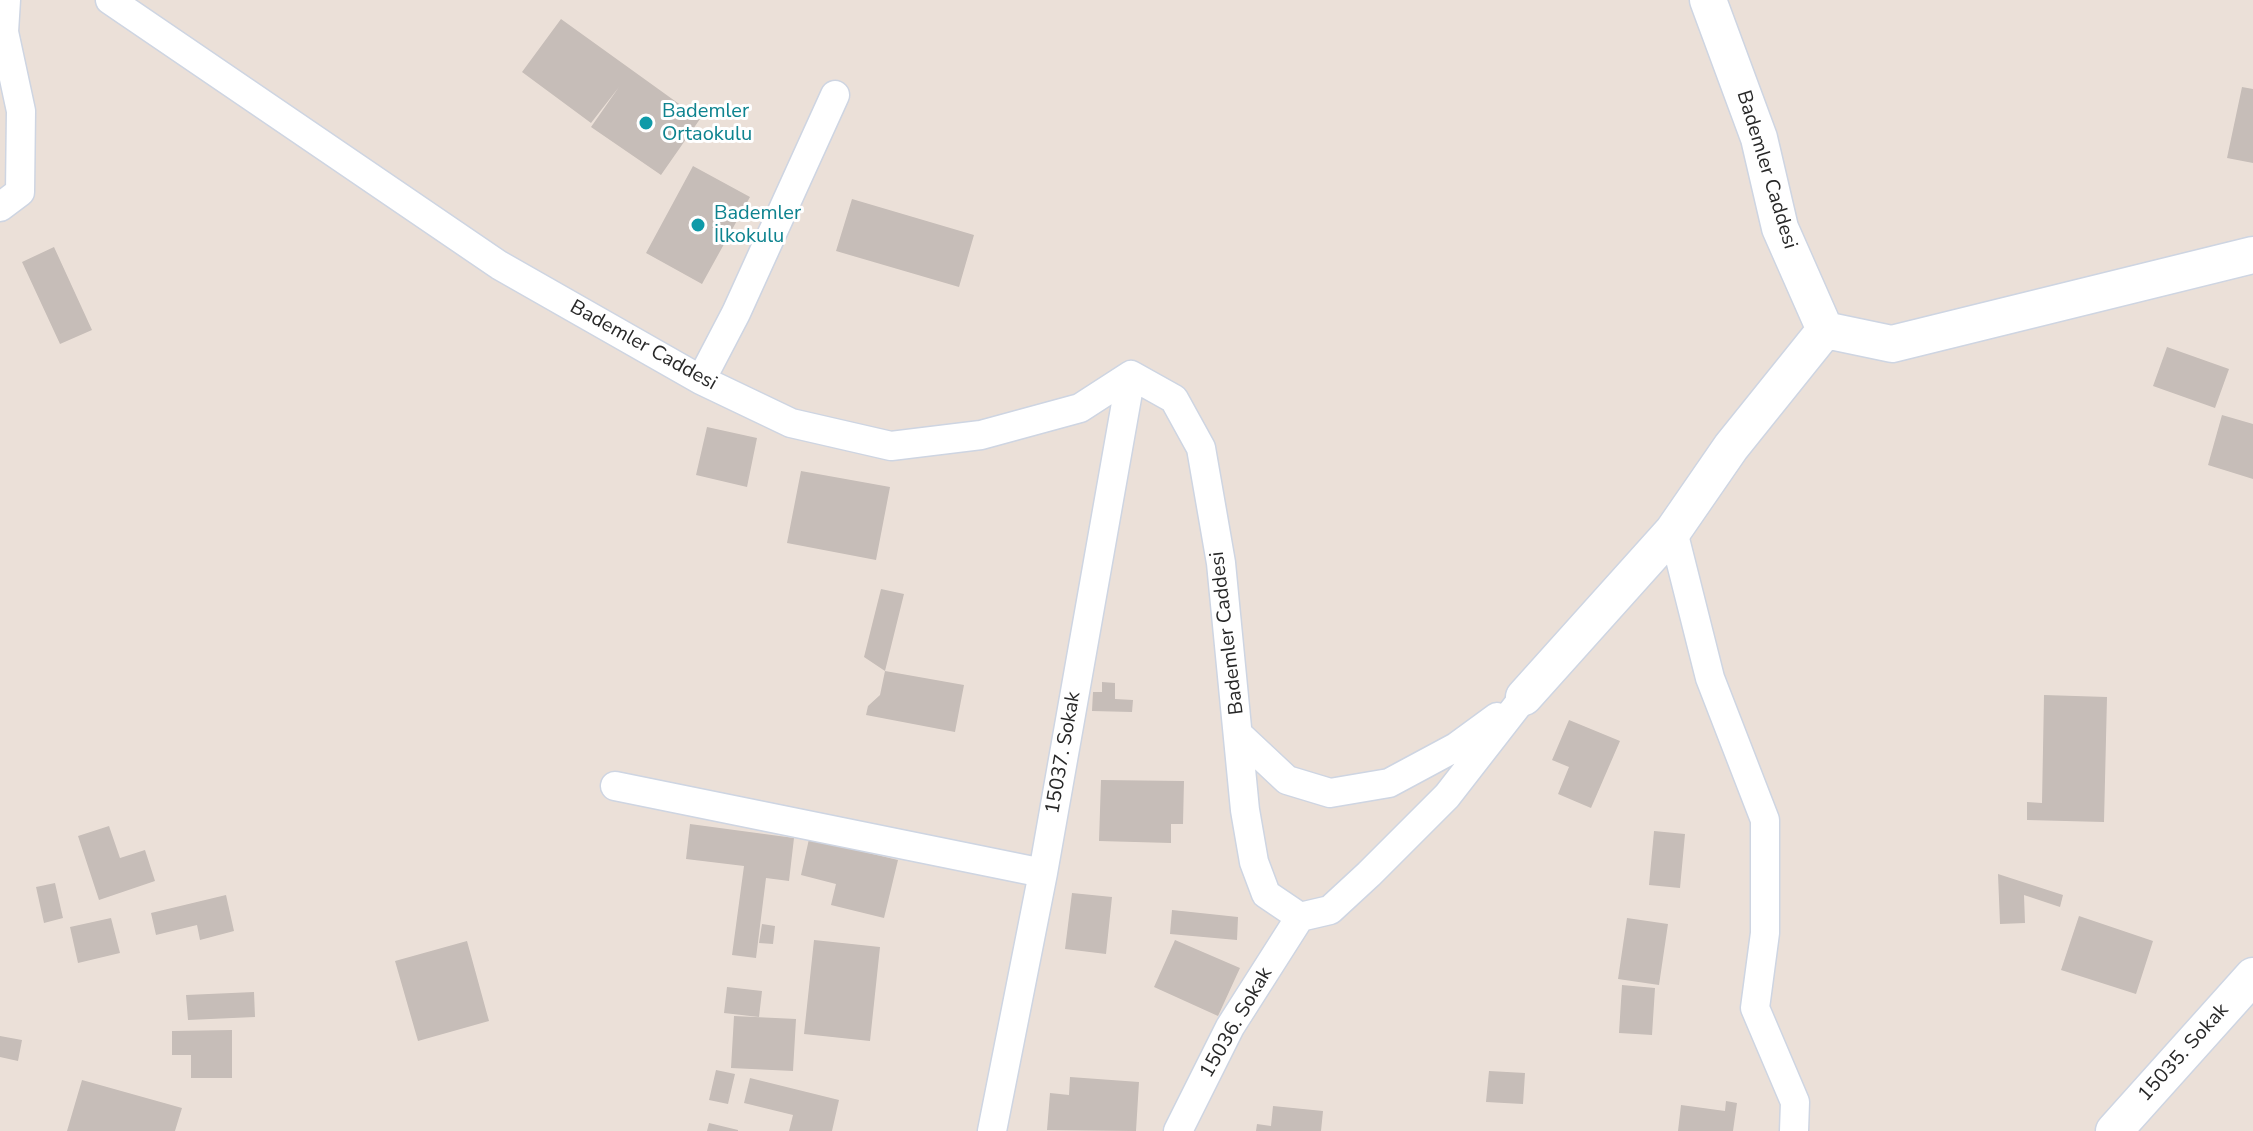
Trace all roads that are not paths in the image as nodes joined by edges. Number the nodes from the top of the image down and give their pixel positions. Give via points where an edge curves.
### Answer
1 (6, 0) edge
2 (110, 0) edge
3 (1708, 0) edge
4 (835, 95) dead end
5 (0, 207) edge
6 (2253, 255) edge
7 (1825, 330) junction
8 (1131, 375) junction
9 (701, 380) junction
10 (1673, 531) junction
11 (1524, 697) junction
12 (1240, 736) junction
13 (615, 786) dead end
14 (1043, 873) junction
15 (1300, 917) junction
16 (2253, 976) edge
17 (992, 1131) edge
18 (1178, 1131) edge
19 (1794, 1131) edge
20 (2114, 1131) edge

1 - 5 street via 4,32 21,111 20,192
2 - 9 street, Bademler Caddesi via 499,265
3 - 7 street, Bademler Caddesi via 1759,138 1780,228
4 - 9 street
6 - 7 street via 1892,344
7 - 10 street via 1731,447
8 - 9 street, Bademler Caddesi via 1080,408 981,435 891,446 791,423
8 - 12 street, Bademler Caddesi via 1174,399 1201,448 1221,563
8 - 14 street, 15037. Sokak
10 - 11 street
10 - 19 street via 1710,678 1765,820 1765,933 1755,1008 1795,1102
11 - 12 street via 1456,747 1389,783 1330,793 1287,780
11 - 15 street via 1447,796 1369,874 1330,910
12 - 15 street, Bademler Caddesi via 1254,862 1266,894
13 - 14 street
14 - 17 street, 15037. Sokak
15 - 18 street, 15036. Sokak via 1230,1027
16 - 20 street, 15035. Sokak

